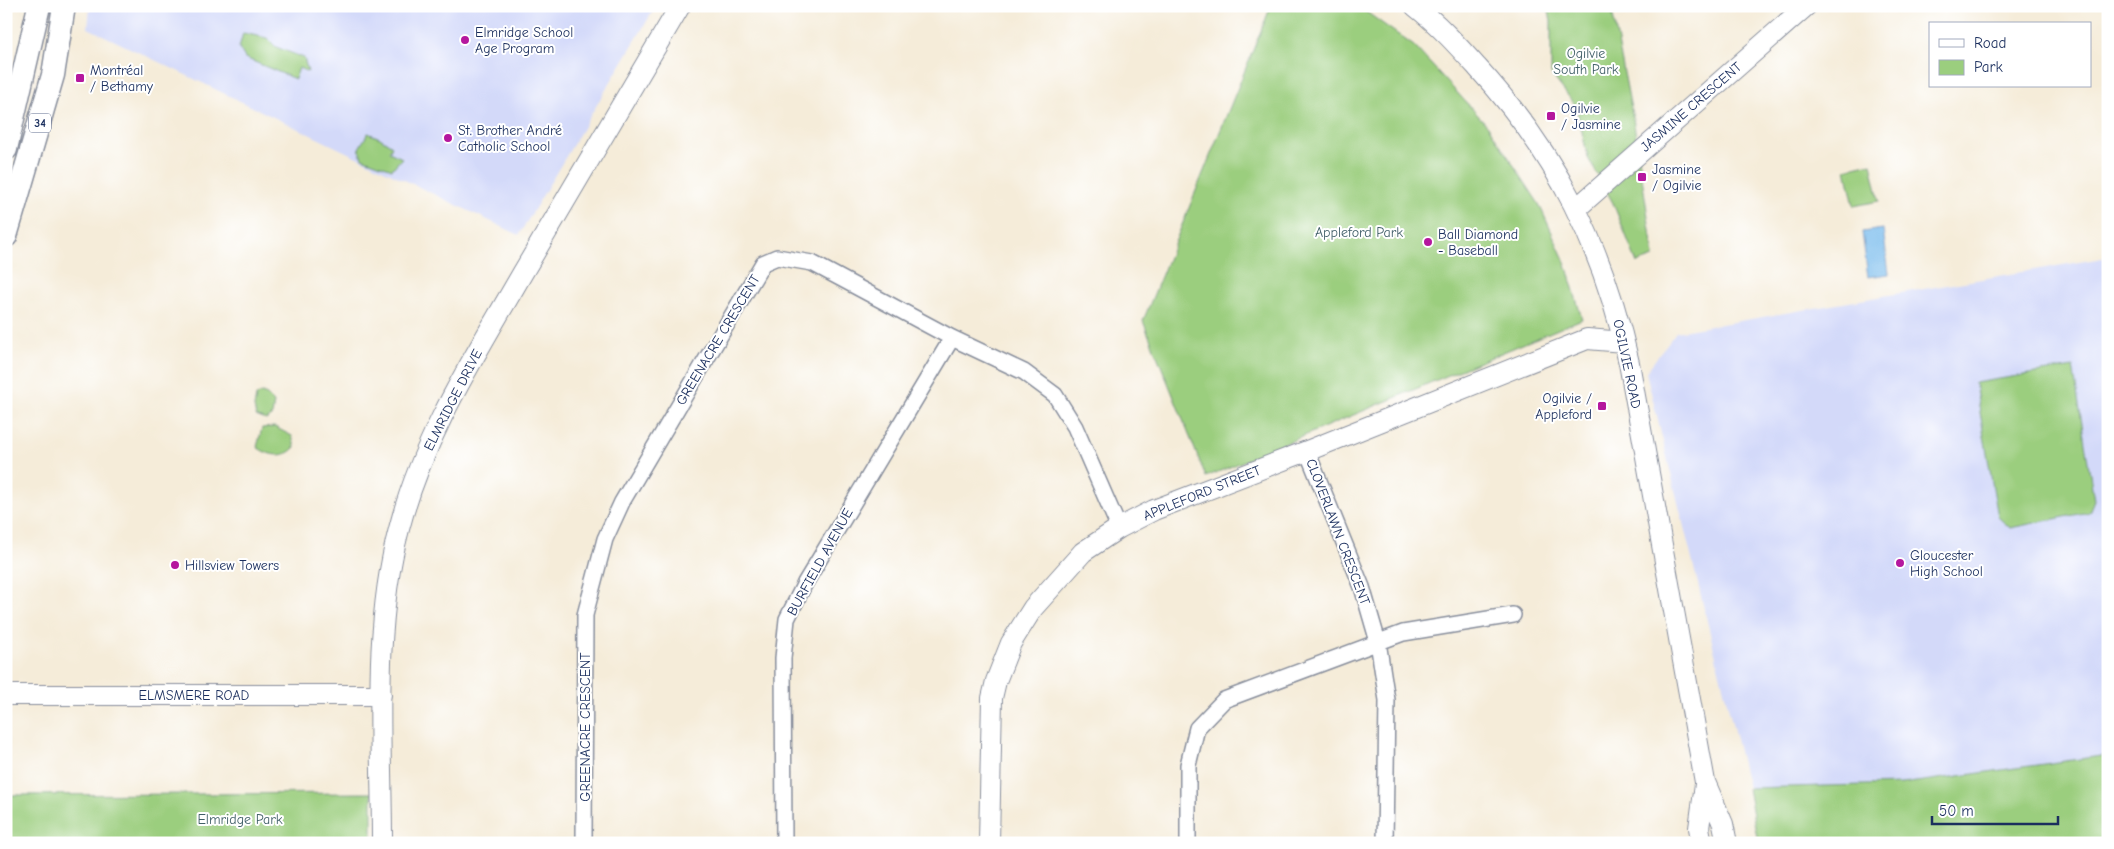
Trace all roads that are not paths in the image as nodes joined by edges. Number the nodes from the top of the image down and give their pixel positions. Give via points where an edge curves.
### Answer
1 (39, 6) edge
2 (64, 6) edge
3 (680, 6) edge
4 (1415, 6) edge
5 (1806, 6) edge
6 (6, 149) edge
7 (1577, 208) junction
8 (6, 236) edge
9 (952, 338) junction
10 (1624, 342) junction
11 (1307, 451) junction
12 (1119, 528) junction
13 (1513, 614) dead end
14 (1378, 642) junction
15 (6, 695) edge
16 (381, 695) junction
17 (1705, 782) junction
18 (382, 843) edge
19 (584, 843) edge
20 (784, 843) edge
21 (989, 843) edge
22 (1188, 843) edge
23 (1385, 843) edge
24 (1702, 843) edge
25 (1726, 843) edge

1 - 6 main road, 34
2 - 8 main road, 34 via 53,75
3 - 16 street, ELMRIDGE DRIVE via 458,386 430,442 412,487 389,576
4 - 7 street, OGILVIE ROAD via 1500,91 1534,135
5 - 7 street, JASMINE CRESCENT
7 - 10 street, OGILVIE ROAD via 1613,300
9 - 12 street, GREENACRE CRESCENT via 1024,372 1055,395 1075,427
9 - 19 street, GREENACRE CRESCENT via 812,263 777,257 763,263 622,502 605,539 586,615
9 - 20 street, BURFIELD AVENUE via 805,583 787,619 783,658
10 - 11 street, APPLEFORD STREET via 1586,339
10 - 17 street, OGILVIE ROAD
11 - 12 street, APPLEFORD STREET via 1154,510
11 - 14 street, CLOVERLAWN CRESCENT via 1362,587
12 - 21 street, APPLEFORD STREET via 1083,552 1033,608 1011,643 992,698
13 - 14 street via 1403,633
14 - 22 street via 1224,700 1197,728 1188,765
14 - 23 street, CLOVERLAWN CRESCENT via 1387,700
15 - 16 street, ELMSMERE ROAD
16 - 18 street, ELMRIDGE DRIVE
17 - 24 street, OGILVIE ROAD via 1699,828
17 - 25 street, OGILVIE ROAD via 1723,824

